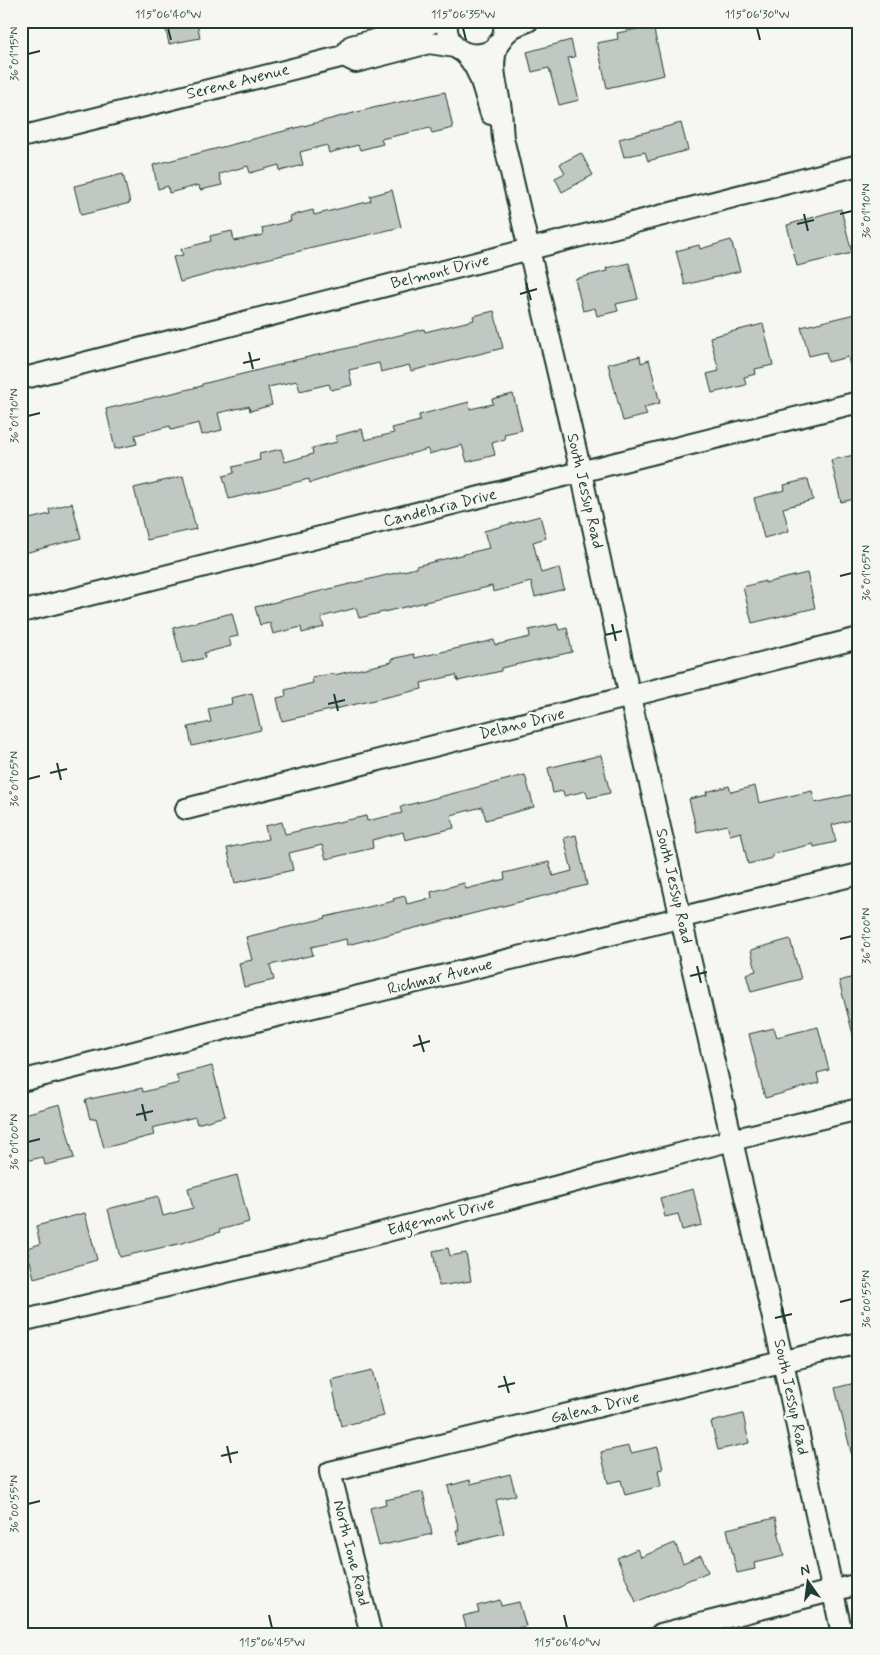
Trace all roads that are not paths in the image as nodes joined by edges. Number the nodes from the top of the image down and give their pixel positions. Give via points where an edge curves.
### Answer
1 (436, 21) edge
2 (447, 21) edge
3 (528, 21) edge
4 (502, 34) edge
5 (459, 50) junction
6 (344, 56) junction
7 (21, 137) edge
8 (502, 138) junction
9 (859, 166) edge
10 (529, 249) junction
11 (21, 379) edge
12 (859, 402) edge
13 (581, 472) junction
14 (21, 612) edge
15 (859, 638) edge
16 (630, 697) junction
17 (186, 810) dead end
18 (859, 874) edge
19 (682, 918) junction
20 (21, 1081) edge
21 (859, 1109) edge
22 (732, 1140) junction
23 (21, 1321) edge
24 (859, 1343) edge
25 (783, 1362) junction
26 (330, 1472) joint
27 (859, 1584) edge
28 (833, 1591) junction
29 (371, 1634) edge
30 (661, 1634) edge
31 (842, 1634) edge

1 - 6 street via 352,46
2 - 5 street, South Jessup Road via 447,32
3 - 4 street
4 - 5 street, Serene Avenue via 485,54
4 - 8 street, South Jessup Road via 493,67
5 - 6 street, Serene Avenue via 436,44 420,45 356,62
5 - 8 street, South Jessup Road via 474,63 490,114
6 - 7 street, Serene Avenue
8 - 10 street, South Jessup Road
9 - 10 street, Belmont Drive
10 - 11 street, Belmont Drive
10 - 13 street, South Jessup Road
12 - 13 street, Candelaria Drive
13 - 14 street, Candelaria Drive
13 - 16 street, South Jessup Road
15 - 16 street, Delano Drive
16 - 17 street, Delano Drive
16 - 19 street, South Jessup Road
18 - 19 street, Richmar Avenue
19 - 20 street, Richmar Avenue
19 - 22 street, South Jessup Road
21 - 22 street, Edgemont Drive
22 - 23 street, Edgemont Drive via 289,1257
22 - 25 street, South Jessup Road
24 - 25 street, Galena Drive
25 - 26 street, Galena Drive
25 - 28 street, South Jessup Road
26 - 29 street, North Ione Road
27 - 28 street
28 - 30 street
28 - 31 street, South Jessup Road

